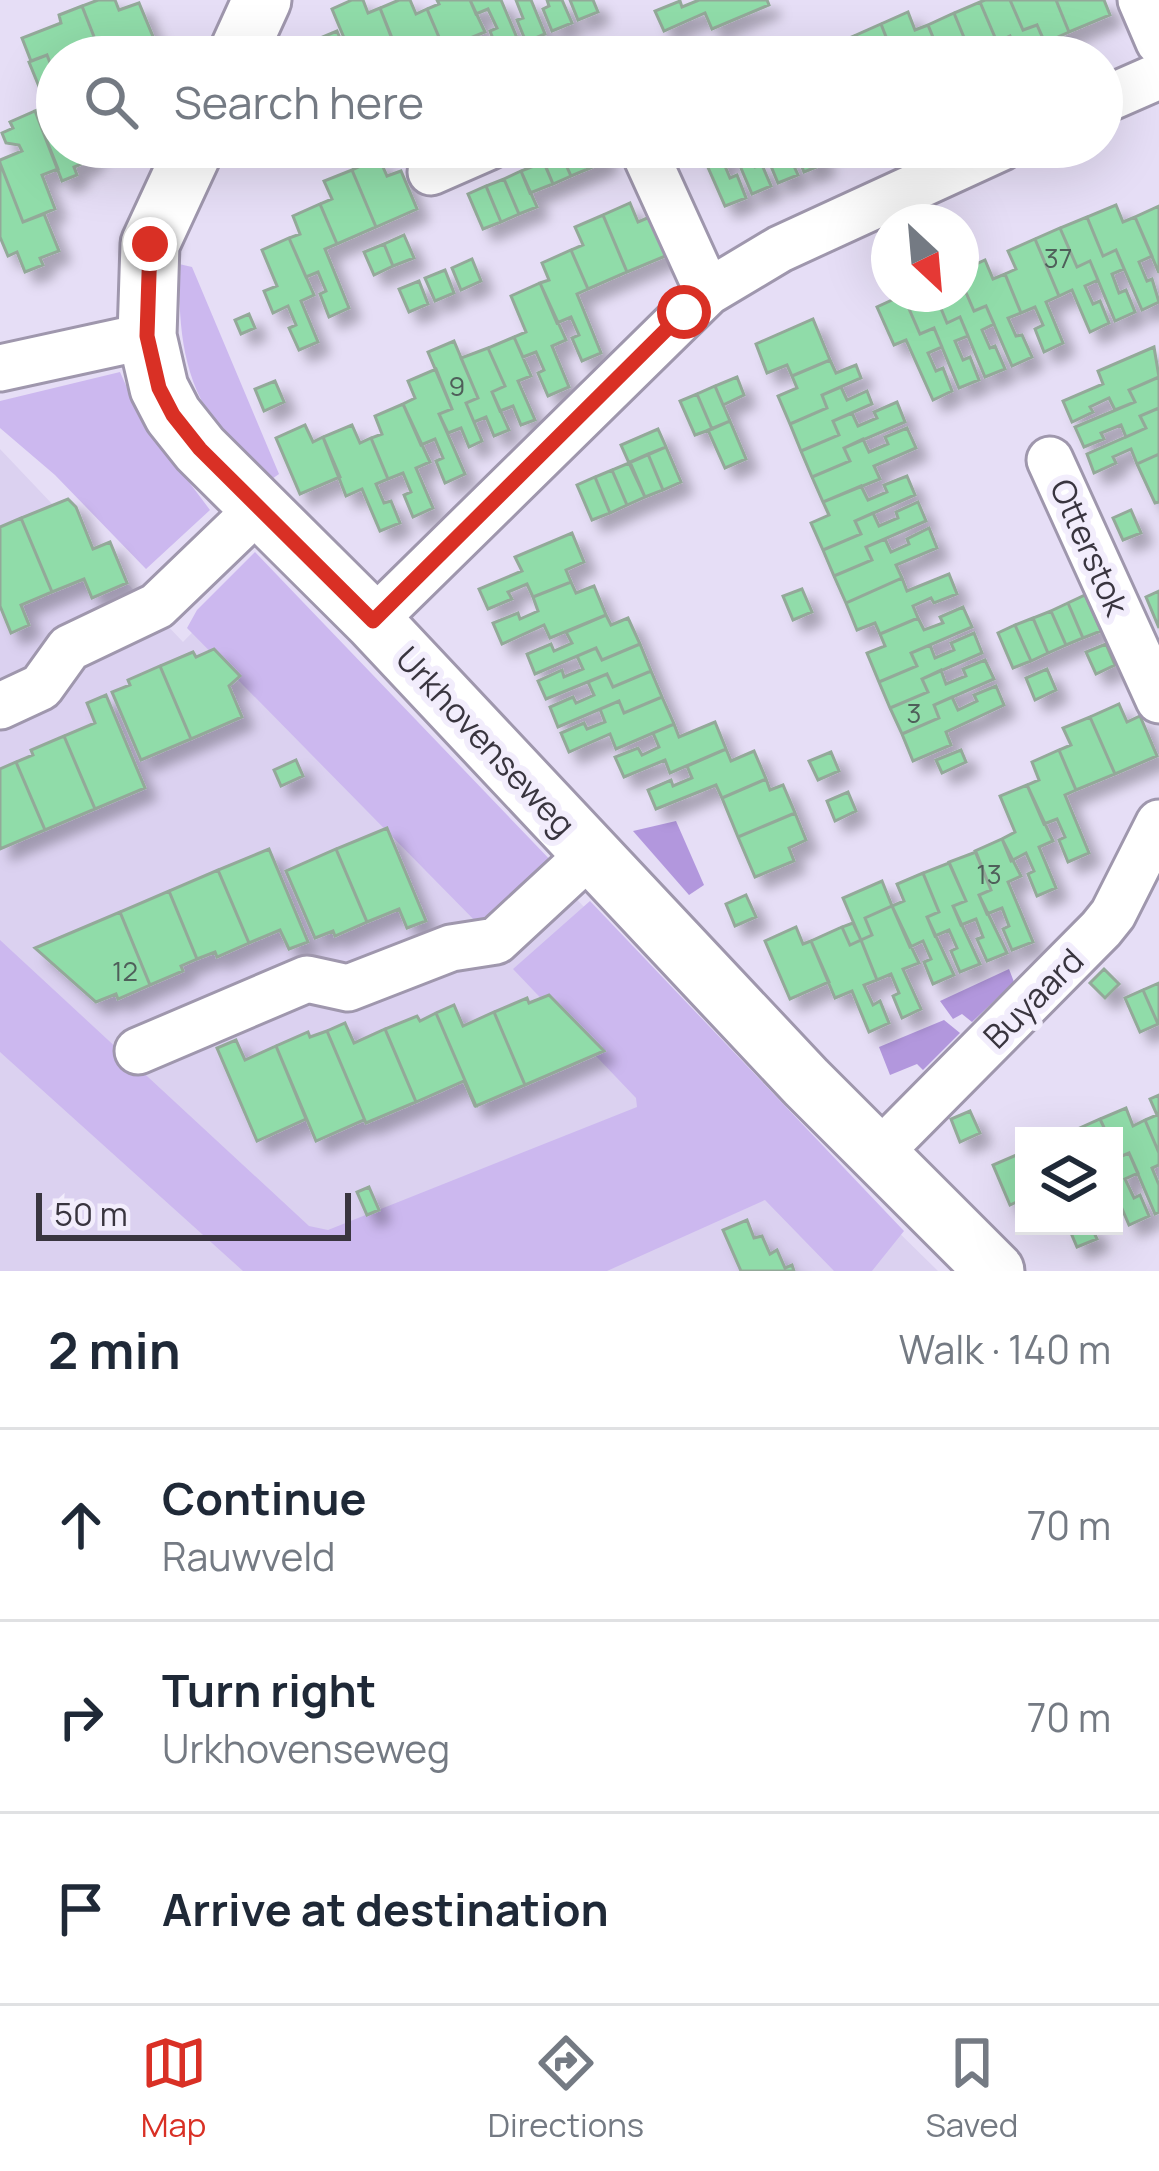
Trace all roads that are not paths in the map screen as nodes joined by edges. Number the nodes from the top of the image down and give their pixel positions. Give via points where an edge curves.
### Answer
1 (262, 0) edge
2 (1141, 0) edge
3 (246, 36) edge
4 (1159, 42) edge
5 (1159, 76) edge
6 (1123, 92) edge
7 (185, 168) edge
8 (440, 168) edge
9 (652, 168) edge
10 (956, 168) edge
11 (431, 172) dead end
12 (708, 292) junction
13 (147, 336) junction
14 (0, 368) edge
15 (1051, 460) dead end
16 (259, 508) junction
17 (373, 621) junction
18 (1159, 700) edge
19 (0, 706) edge
20 (1159, 823) edge
21 (591, 853) junction
22 (138, 1051) dead end
23 (879, 1154) junction
24 (994, 1271) edge

1 - 3 street
2 - 4 street
5 - 6 street
7 - 13 street, Urkhovenseweg via 150,244
8 - 11 street
9 - 12 street
10 - 12 street via 780,249
12 - 17 street
13 - 14 street
13 - 16 street, Urkhovenseweg via 173,415
15 - 18 street, Otterstok
16 - 17 street, Urkhovenseweg
16 - 19 street via 158,606 69,648 41,687
17 - 21 street, Urkhovenseweg
20 - 23 street, Buyaard via 1101,929
21 - 22 street via 496,941 451,948 348,988 307,979
21 - 23 street, Urkhovenseweg
23 - 24 street, Urkhovenseweg

